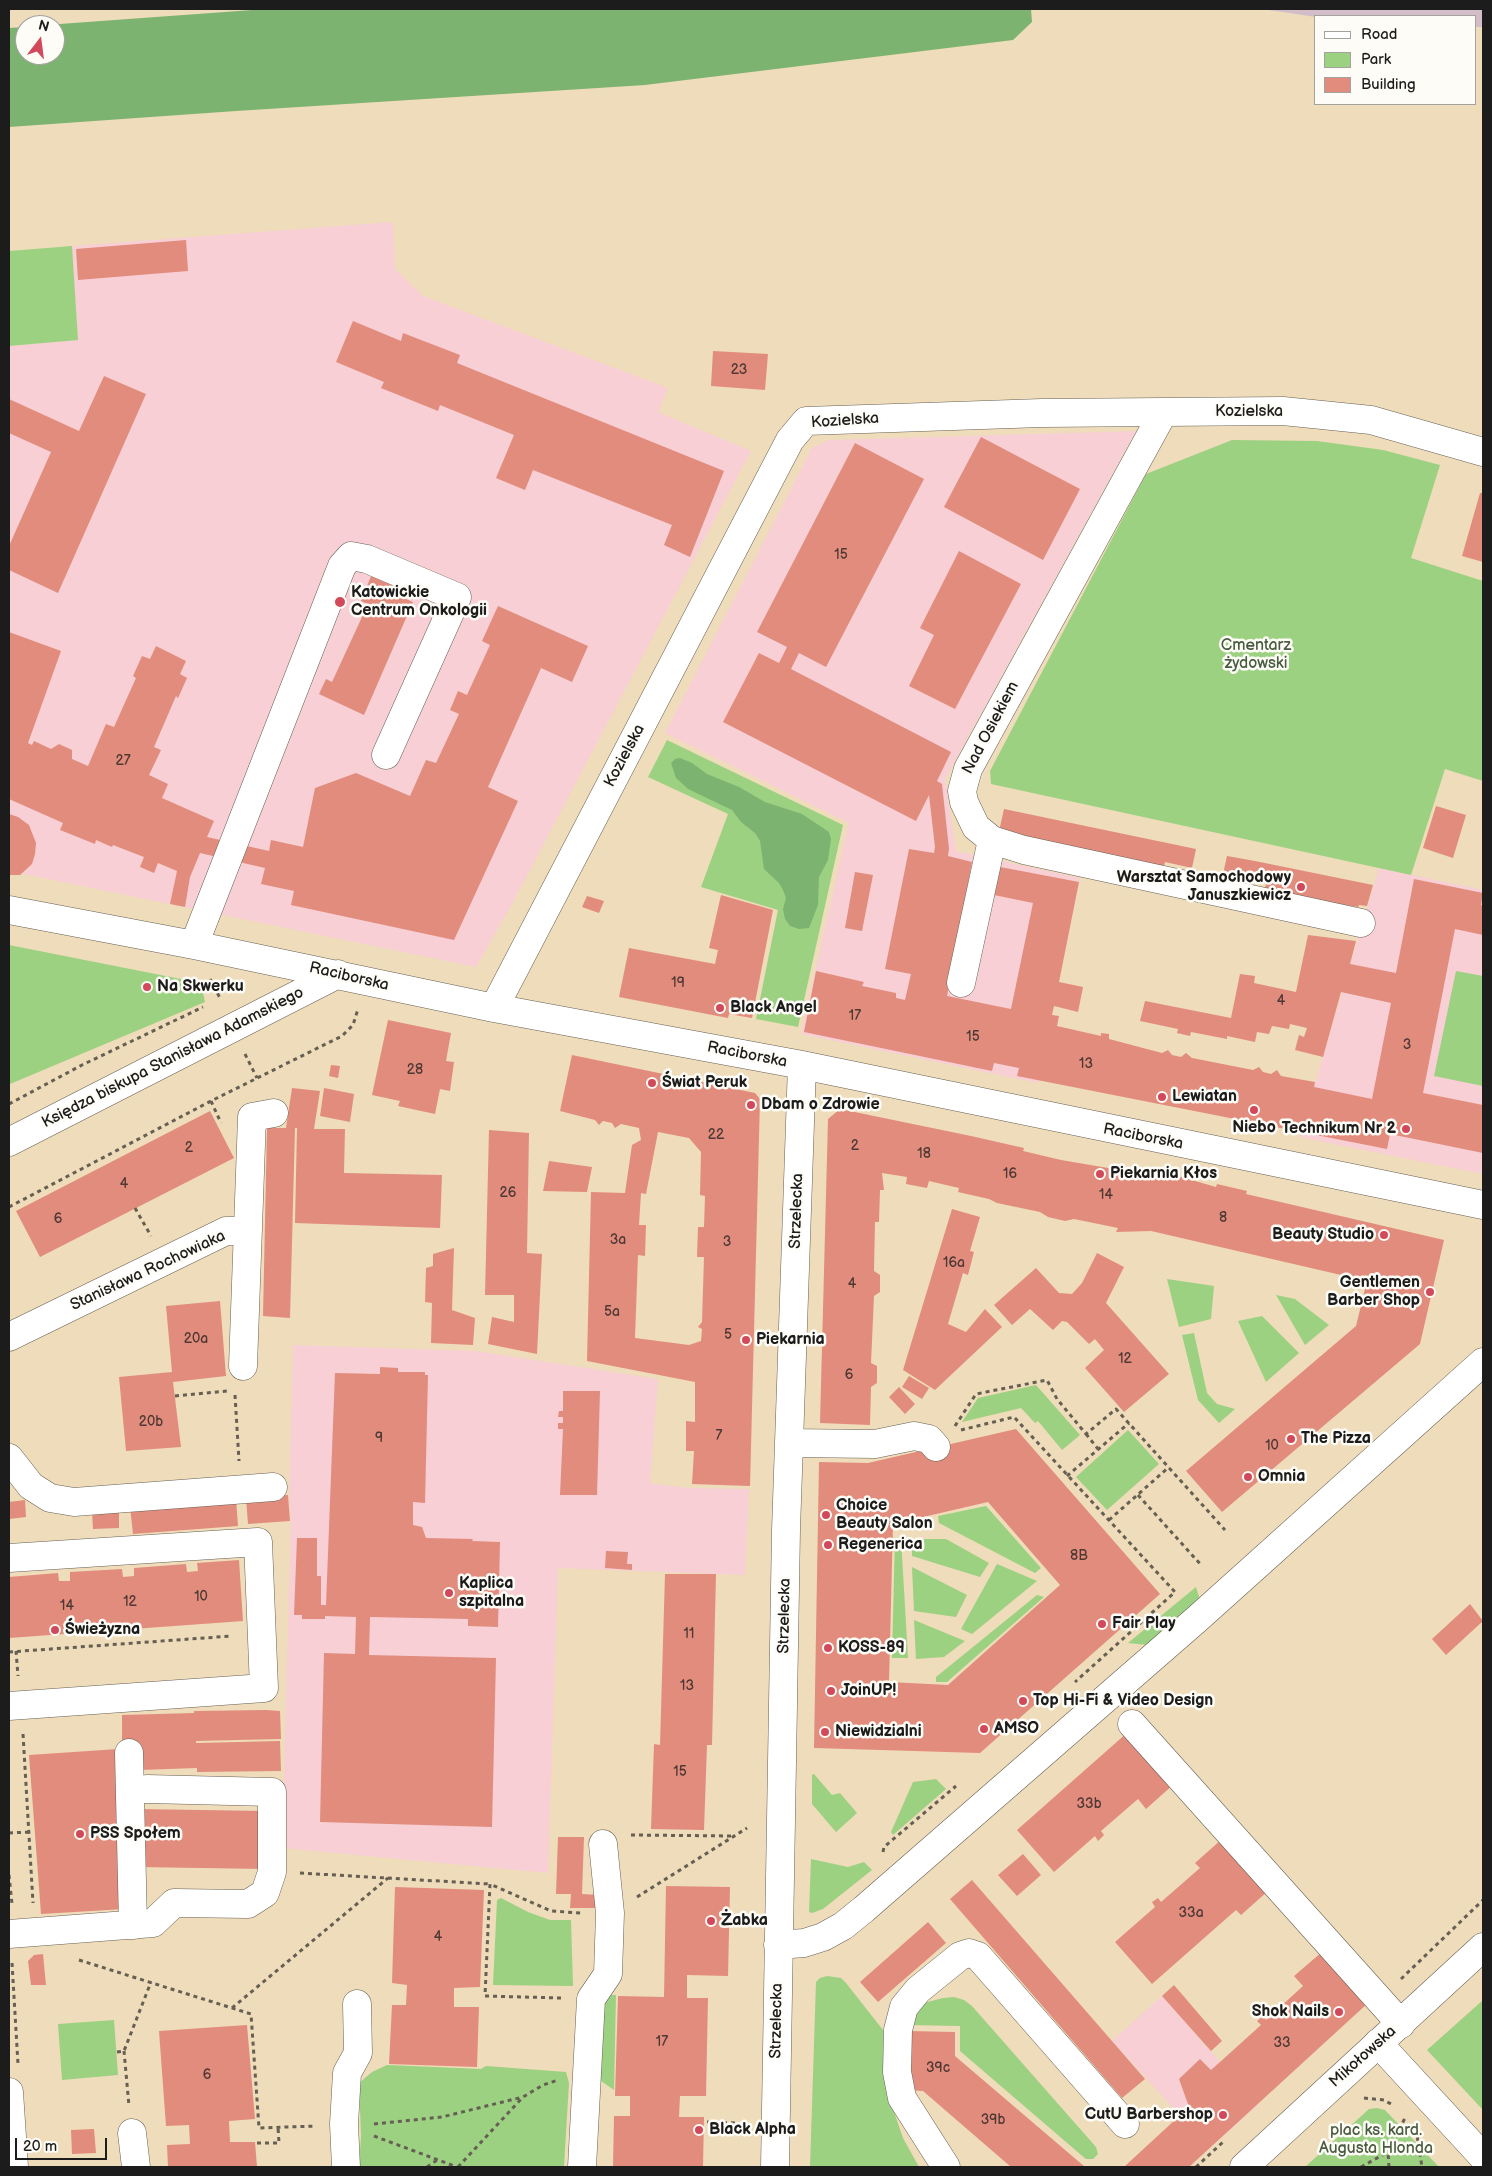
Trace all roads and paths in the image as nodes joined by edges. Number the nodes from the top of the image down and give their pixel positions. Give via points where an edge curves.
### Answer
1 (1163, 413) junction
2 (1483, 452) edge
3 (386, 755) dead end
4 (992, 840) junction
5 (9, 910) edge
6 (1362, 923) dead end
7 (194, 944) junction
8 (338, 974) junction
9 (961, 983) dead end
10 (220, 998) dead end
11 (358, 1008) dead end
12 (494, 1008) junction
13 (246, 1054) dead end
14 (802, 1065) junction
15 (257, 1078) junction
16 (9, 1104) edge
17 (274, 1113) dead end
18 (9, 1142) edge
19 (1483, 1205) edge
20 (9, 1207) edge
21 (135, 1208) dead end
22 (147, 1228) dead end
23 (248, 1231) junction
24 (9, 1337) edge
25 (1483, 1362) edge
26 (243, 1366) dead end
27 (175, 1396) dead end
28 (1129, 1423) junction
29 (959, 1430) dead end
30 (1086, 1434) junction
31 (943, 1440) joint
32 (789, 1443) junction
33 (238, 1445) dead end
34 (1098, 1449) junction
35 (9, 1458) edge
36 (1169, 1467) junction
37 (1067, 1476) junction
38 (273, 1487) dead end
39 (1138, 1494) junction
40 (1109, 1520) junction
41 (1225, 1530) dead end
42 (9, 1558) edge
43 (1202, 1566) dead end
44 (262, 1634) junction
45 (9, 1652) edge
46 (1069, 1688) dead end
47 (9, 1706) edge
48 (1132, 1724) dead end
49 (24, 1754) dead end
50 (129, 1754) dead end
51 (958, 1785) dead end
52 (147, 1789) dead end
53 (747, 1828) dead end
54 (29, 1832) junction
55 (9, 1833) edge
56 (630, 1835) dead end
57 (735, 1836) junction
58 (603, 1844) dead end
59 (882, 1855) dead end
60 (272, 1872) junction
61 (9, 1875) edge
62 (388, 1878) junction
63 (668, 1878) dead end
64 (490, 1884) junction
65 (9, 1899) edge
66 (1483, 1900) edge
67 (574, 1914) dead end
68 (133, 1925) junction
69 (16, 1927) edge
70 (778, 1945) junction
71 (1483, 1947) edge
72 (76, 1959) dead end
73 (152, 1982) junction
74 (568, 1999) dead end
75 (1379, 2000) junction
76 (357, 2004) dead end
77 (232, 2008) junction
78 (1401, 2024) junction
79 (1378, 2043) junction
80 (117, 2052) dead end
81 (124, 2052) junction
82 (14, 2081) edge
83 (543, 2085) dead end
84 (522, 2097) junction
85 (1404, 2118) dead end
86 (707, 2122) dead end
87 (739, 2123) dead end
88 (344, 2124) junction
89 (1125, 2124) dead end
90 (278, 2127) junction
91 (296, 2127) dead end
92 (1416, 2128) dead end
93 (132, 2133) joint
94 (1225, 2140) dead end
95 (257, 2143) dead end
96 (1388, 2152) junction
97 (1483, 2157) edge
98 (437, 2160) junction
99 (14, 2167) edge
100 (136, 2167) edge
101 (346, 2167) edge
102 (427, 2167) edge
103 (457, 2167) edge
104 (582, 2167) edge
105 (774, 2167) edge
106 (946, 2167) edge
107 (1196, 2167) edge
108 (1244, 2167) edge
109 (1361, 2167) edge
110 (1389, 2167) edge
111 (1422, 2167) edge

1 - 2 street, Kozielska via 1283,411 1371,420
1 - 4 street, Nad Osiekiem via 968,769 962,791 964,802 976,828
1 - 12 street, Kozielska via 1042,413 806,421 790,440
3 - 7 street via 458,598 367,559 351,556 342,566
4 - 6 street, Nad Osiekiem via 1024,850
4 - 9 street
5 - 7 street, Raciborska
7 - 8 street, Raciborska
8 - 12 street, Raciborska
8 - 18 street, Księdza biskupa Stanisława Adamskiego
10 - 16 path
11 - 15 path via 353,1024 342,1036
12 - 14 street, Raciborska
13 - 15 path
14 - 19 street, Raciborska
14 - 32 street, Strzelecka
15 - 20 path
17 - 23 street via 252,1117
21 - 22 path
23 - 24 street, Stanisława Rochowiaka via 226,1231
23 - 26 street, Stanisława Rochowiaka
25 - 70 street via 1197,1619 864,1909 822,1937
27 - 33 path via 235,1390
28 - 30 path via 1116,1409
28 - 34 path
28 - 36 path
29 - 37 path via 1014,1418
30 - 31 path via 1047,1380 976,1394
30 - 34 path
31 - 32 street via 914,1436 875,1444
32 - 70 street, Strzelecka
34 - 37 path
35 - 38 street via 31,1486 50,1498 74,1502
36 - 39 path
36 - 41 path
37 - 40 path
39 - 40 path
39 - 43 path
40 - 46 path via 1175,1592
42 - 44 street via 258,1542
44 - 45 path
44 - 47 street via 264,1688
48 - 75 street
49 - 54 path
50 - 68 street
51 - 59 path via 884,1847
52 - 60 street via 272,1792
53 - 57 path
54 - 55 path
54 - 69 path via 33,1914
56 - 57 path
57 - 63 path
58 - 104 street via 610,1914 608,1974 590,1999
60 - 62 path
60 - 68 street via 264,1893 248,1904 174,1904 153,1923
61 - 65 path
62 - 64 path
62 - 77 path
64 - 67 path via 551,1911
64 - 74 path via 486,1996
65 - 69 path
66 - 75 path
68 - 69 street
69 - 82 path via 22,1948 16,1951 12,1964
70 - 105 street, Strzelecka
71 - 78 street, Mikołowska
72 - 73 path
73 - 77 path
73 - 81 path
75 - 78 street
76 - 88 street via 358,2053 347,2073
77 - 90 path via 250,2014 259,2128
78 - 79 street, Mikołowska
79 - 97 street
79 - 108 street, Mikołowska
80 - 81 path
81 - 93 path
82 - 99 street
83 - 84 path
84 - 88 path via 442,2117 384,2124
84 - 103 path
85 - 96 path
86 - 87 path
88 - 98 path
88 - 101 street
89 - 106 street via 978,1956 960,1956 918,1990 904,2007 898,2030 897,2072 902,2098
90 - 91 path
90 - 95 path via 279,2143
92 - 111 path
93 - 100 street
94 - 107 path
96 - 109 path
96 - 110 path
98 - 102 path
98 - 103 path

